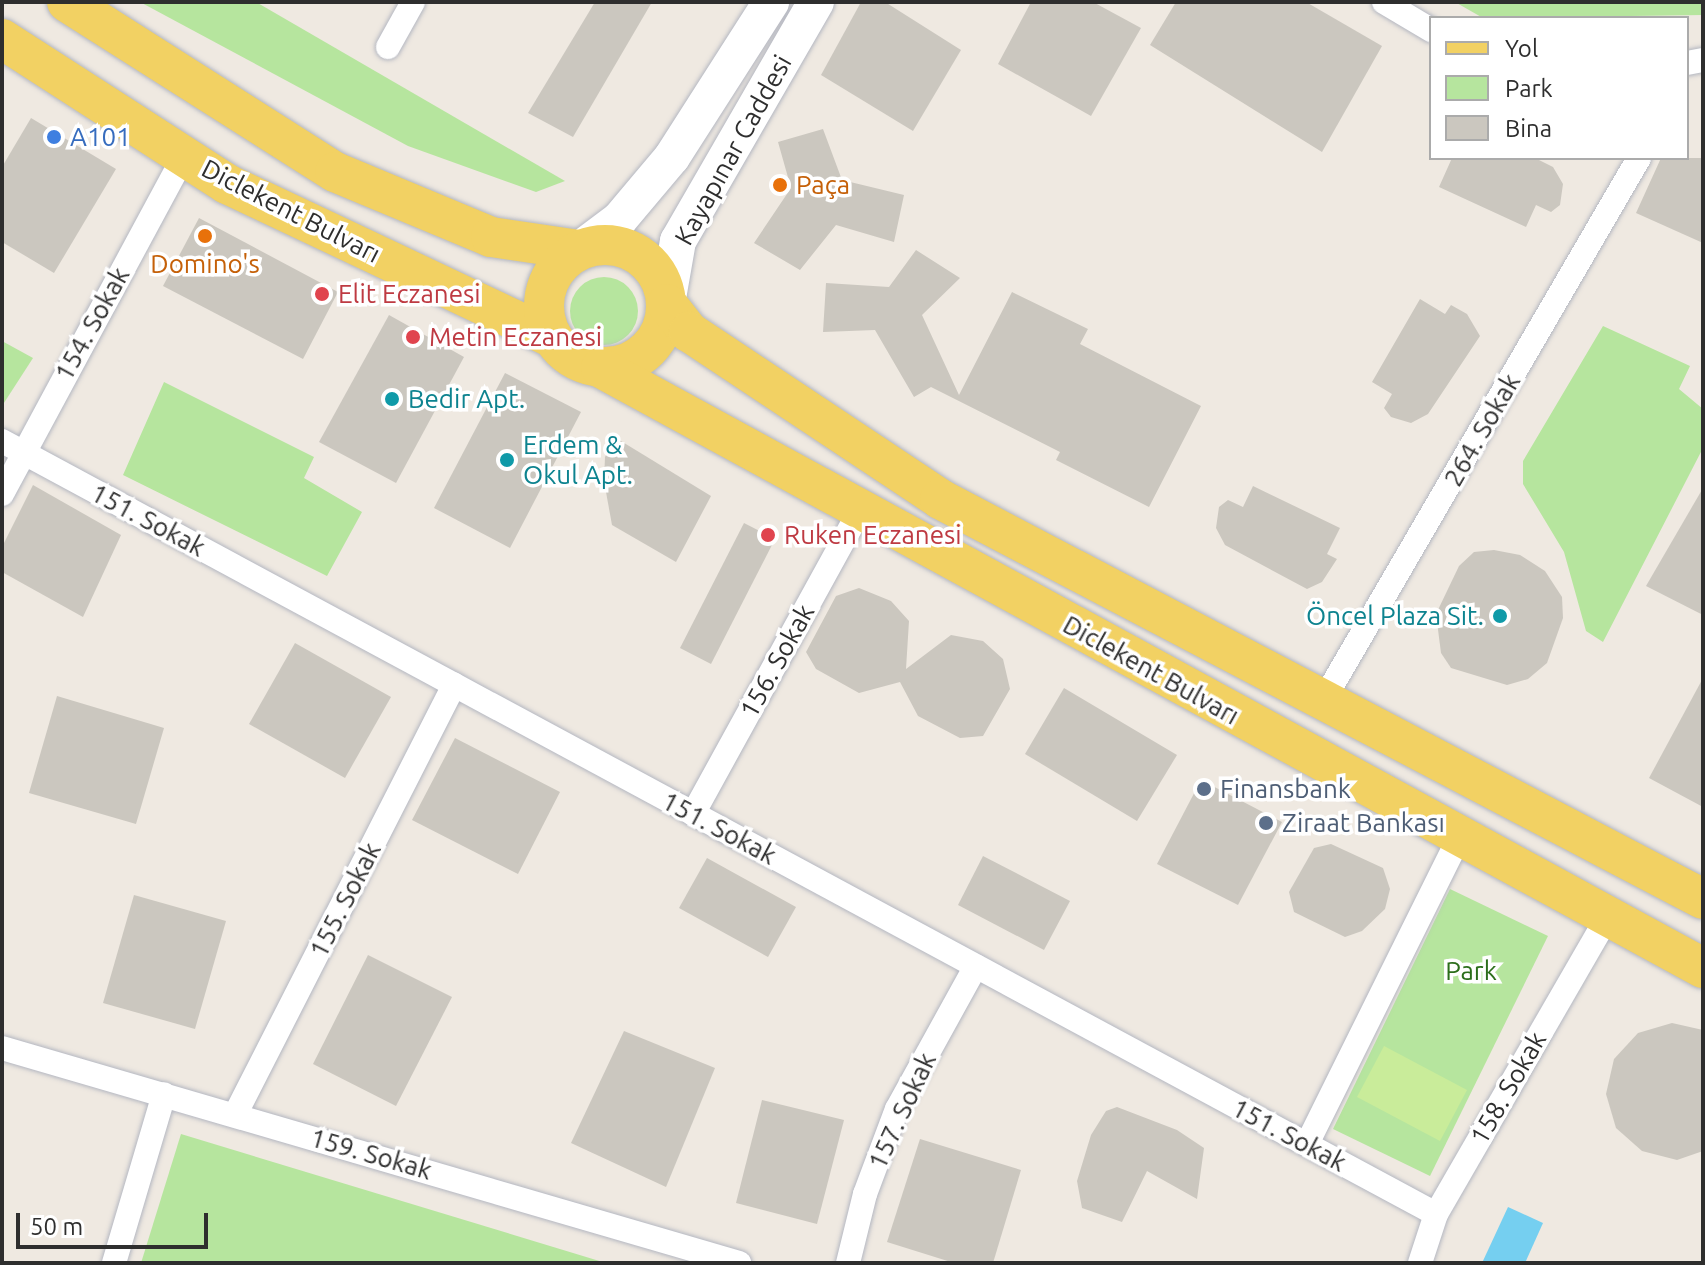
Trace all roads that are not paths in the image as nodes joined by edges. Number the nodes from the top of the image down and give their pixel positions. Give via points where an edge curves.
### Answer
1 (67, 2) edge
2 (413, 2) edge
3 (771, 2) edge
4 (816, 2) edge
5 (1384, 2) edge
6 (1429, 29) edge
7 (2, 39) edge
8 (388, 47) dead end
9 (184, 156) junction
10 (1638, 160) edge
11 (579, 250) junction
12 (667, 304) junction
13 (551, 337) junction
14 (601, 368) junction
15 (12, 446) edge
16 (2, 494) edge
17 (861, 508) junction
18 (454, 685) junction
19 (1323, 701) junction
20 (693, 814) junction
21 (1458, 840) junction
22 (1703, 899) edge
23 (1607, 918) junction
24 (976, 966) junction
25 (1703, 968) edge
26 (2, 1048) edge
27 (164, 1094) junction
28 (235, 1115) junction
29 (1307, 1144) junction
30 (1436, 1214) junction
31 (702, 1258) edge
32 (114, 1263) edge
33 (739, 1263) edge
34 (848, 1263) edge
35 (1420, 1263) edge

1 - 11 main road via 335,172 491,237
2 - 8 street
3 - 11 main road, Kayapınar Caddesi via 672,157 619,220
4 - 12 main road, Kayapınar Caddesi via 678,241
5 - 6 street
7 - 9 main road, Diclekent Bulvarı
9 - 13 main road, Diclekent Bulvarı via 227,184
9 - 15 street, 154. Sokak
10 - 19 street, 264. Sokak
11 - 12 main road via 598,244 637,253 653,267
11 - 13 main road via 549,279 544,318
12 - 14 main road via 664,325 647,350 621,365
12 - 19 main road, Diclekent Bulvarı via 689,332 940,499
13 - 14 main road via 564,353
14 - 17 main road, Diclekent Bulvarı
15 - 16 street, 154. Sokak
15 - 18 street, 151. Sokak
17 - 20 street, 156. Sokak
17 - 21 main road, Diclekent Bulvarı
18 - 20 street, 151. Sokak
18 - 28 street, 155. Sokak
19 - 22 main road, Diclekent Bulvarı
20 - 24 street, 151. Sokak
21 - 23 main road, Diclekent Bulvarı
21 - 29 street
23 - 25 main road, Diclekent Bulvarı
23 - 30 street, 158. Sokak
24 - 29 street, 151. Sokak
24 - 34 street, 157. Sokak via 897,1109 865,1194
26 - 27 street, 159. Sokak
27 - 28 street, 159. Sokak
27 - 32 street
28 - 31 street, 159. Sokak
29 - 30 street, 151. Sokak
30 - 35 street, 158. Sokak
31 - 33 street, 159. Sokak

